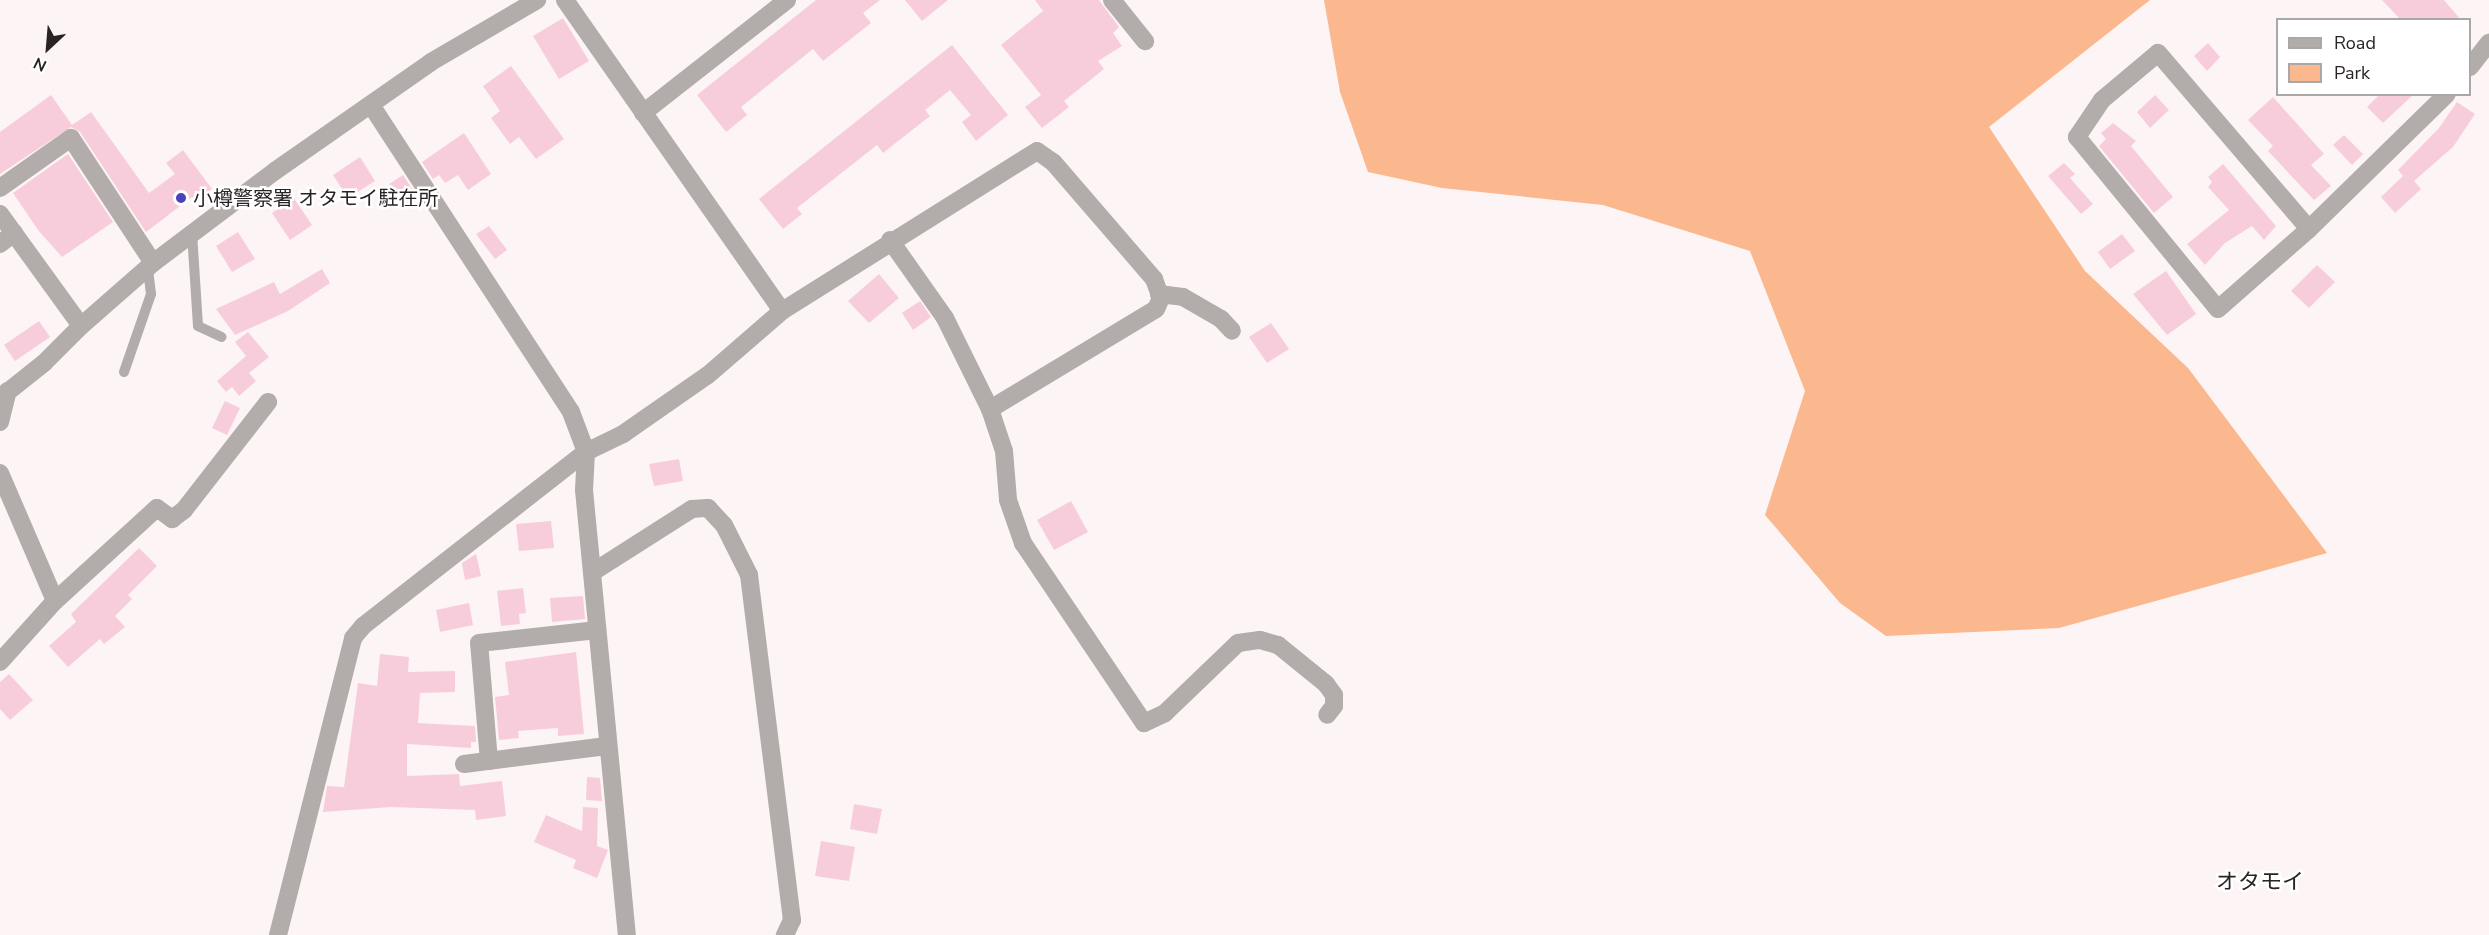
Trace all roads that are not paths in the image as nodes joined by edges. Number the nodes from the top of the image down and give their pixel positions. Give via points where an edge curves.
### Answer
1 (537, 0) edge
2 (565, 0) edge
3 (787, 0) edge
4 (1112, 0) edge
5 (1145, 41) dead end
6 (2489, 43) edge
7 (2471, 65) edge
8 (2445, 96) edge
9 (371, 105) junction
10 (643, 113) junction
11 (0, 188) edge
12 (0, 214) edge
13 (2309, 229) junction
14 (192, 233) junction
15 (7, 238) edge
16 (890, 240) junction
17 (151, 265) junction
18 (1159, 294) junction
19 (782, 311) junction
20 (81, 326) junction
21 (1232, 331) dead end
22 (222, 337) dead end
23 (124, 372) dead end
24 (4, 394) edge
25 (268, 402) dead end
26 (990, 409) junction
27 (0, 422) edge
28 (586, 452) junction
29 (0, 473) edge
30 (592, 572) junction
31 (55, 601) junction
32 (597, 630) junction
33 (0, 662) edge
34 (1327, 715) dead end
35 (608, 747) junction
36 (489, 761) junction
37 (464, 764) dead end
38 (278, 935) edge
39 (627, 935) edge
40 (785, 935) edge

1 - 9 street via 431,62
2 - 10 street
3 - 10 street
4 - 5 street
6 - 7 street
8 - 13 street
9 - 14 street
9 - 28 street via 571,412
10 - 19 street
11 - 17 street via 70,138
12 - 15 street
13 - 13 street via 2158,53 2102,100 2077,138 2218,309
14 - 17 street
14 - 22 lane via 198,326
15 - 20 street
16 - 18 street via 1037,151 1053,162 1154,279
16 - 19 street
16 - 26 street via 945,318
17 - 20 street
17 - 23 lane via 151,294
18 - 21 street via 1193,302
18 - 26 street via 1156,309
19 - 28 street via 708,375 623,434
20 - 24 street
24 - 27 street
25 - 31 street via 184,510 172,519 157,508
26 - 34 street via 1004,451 1008,500 1023,543 1144,723 1183,697 1238,643 1260,640 1278,645 1326,684 1334,695 1334,706
28 - 30 street via 584,490
28 - 38 street via 363,626 354,638
29 - 31 street
30 - 32 street
30 - 40 street via 692,509 708,508 724,525 749,575 792,921
31 - 33 street
32 - 35 street
32 - 36 street via 479,643
35 - 36 street
35 - 39 street
36 - 37 street

